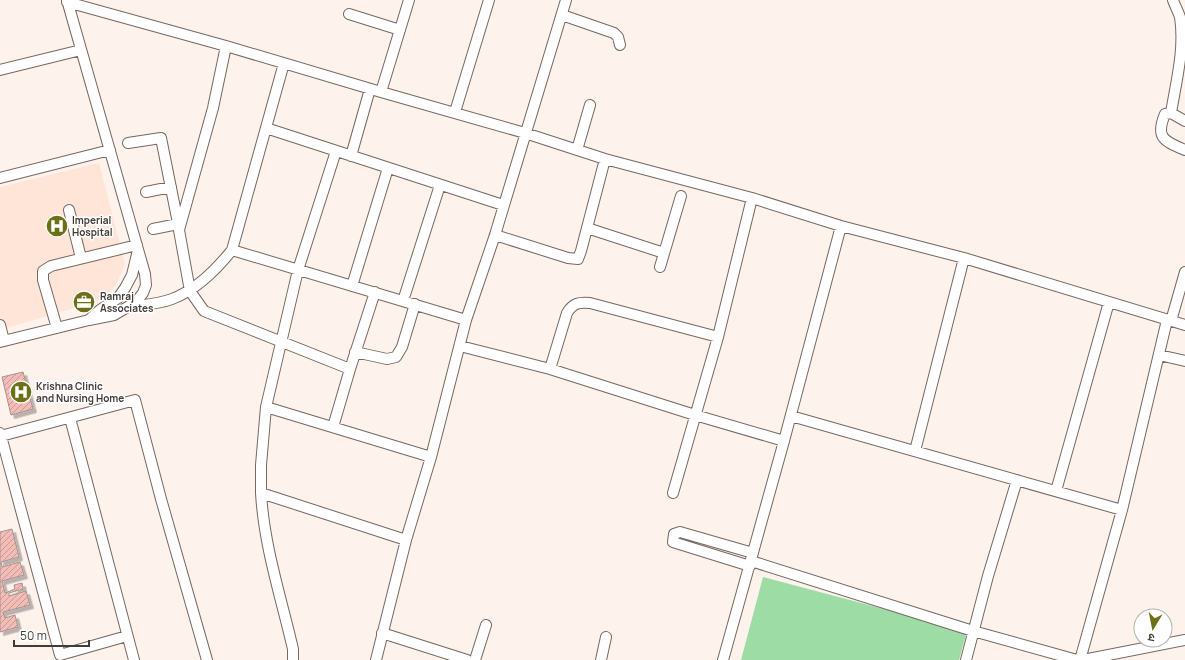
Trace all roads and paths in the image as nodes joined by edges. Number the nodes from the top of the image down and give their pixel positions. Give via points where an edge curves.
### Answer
1 (409, 0) edge
2 (488, 0) edge
3 (566, 0) edge
4 (1173, 0) edge
5 (67, 1) edge
6 (349, 14) dead end
7 (562, 15) junction
8 (1182, 15) edge
9 (400, 30) junction
10 (620, 45) dead end
11 (226, 46) junction
12 (81, 50) junction
13 (284, 63) junction
14 (0, 70) edge
15 (370, 89) junction
16 (381, 92) junction
17 (590, 105) dead end
18 (455, 112) junction
19 (1171, 113) junction
20 (1185, 121) edge
21 (266, 128) junction
22 (525, 133) junction
23 (128, 143) dead end
24 (110, 150) junction
25 (577, 150) junction
26 (1185, 150) edge
27 (336, 151) junction
28 (351, 156) junction
29 (605, 159) junction
30 (388, 168) junction
31 (0, 178) edge
32 (440, 185) junction
33 (171, 187) junction
34 (146, 192) dead end
35 (681, 196) dead end
36 (752, 198) junction
37 (503, 205) junction
38 (69, 210) dead end
39 (841, 226) junction
40 (179, 227) junction
41 (587, 228) junction
42 (153, 229) dead end
43 (495, 235) junction
44 (137, 246) junction
45 (232, 250) junction
46 (664, 252) junction
47 (81, 258) junction
48 (964, 258) junction
49 (660, 267) dead end
50 (298, 270) junction
51 (1185, 272) edge
52 (352, 286) junction
53 (190, 291) junction
54 (374, 292) junction
55 (403, 301) junction
56 (1108, 302) junction
57 (415, 304) junction
58 (128, 307) junction
59 (89, 320) junction
60 (466, 320) junction
61 (1169, 320) junction
62 (0, 325) edge
63 (1185, 325) edge
64 (57, 328) junction
65 (718, 337) junction
66 (2, 341) edge
67 (281, 342) junction
68 (460, 346) junction
69 (355, 352) junction
70 (1159, 355) junction
71 (1185, 361) edge
72 (350, 369) junction
73 (550, 369) junction
74 (266, 408) junction
75 (695, 416) junction
76 (791, 416) junction
77 (70, 418) junction
78 (333, 427) junction
79 (1, 434) edge
80 (784, 441) junction
81 (914, 451) junction
82 (432, 457) junction
83 (1016, 480) junction
84 (1056, 491) junction
85 (261, 493) junction
86 (673, 493) dead end
87 (1122, 510) junction
88 (406, 540) junction
89 (751, 560) junction
90 (486, 625) dead end
91 (973, 630) junction
92 (382, 633) junction
93 (127, 636) junction
94 (606, 637) dead end
95 (1185, 640) edge
96 (134, 660) edge
97 (207, 660) edge
98 (293, 660) edge
99 (376, 660) edge
100 (467, 660) edge
101 (475, 660) edge
102 (600, 660) edge
103 (723, 660) edge
104 (966, 660) edge
105 (1078, 660) edge
106 (1083, 660) edge

1 - 9 street
2 - 18 street
3 - 7 street
4 - 8 street
5 - 11 street
5 - 12 street
6 - 9 street
7 - 10 street via 614,33
7 - 22 street
8 - 19 street via 1179,69
9 - 16 street
11 - 13 street
11 - 40 street via 212,108
12 - 14 street
12 - 24 street
13 - 15 street
13 - 21 street
15 - 16 street
15 - 28 street
16 - 18 street
17 - 25 street
18 - 22 street
19 - 20 street
19 - 26 street via 1165,114 1160,125 1161,136 1168,143
21 - 27 street
21 - 45 street
22 - 25 street
22 - 37 street
23 - 33 street via 160,138
24 - 31 street
24 - 44 street
25 - 29 street
27 - 28 street
27 - 50 street
28 - 30 street
29 - 36 street
29 - 41 street
30 - 32 street
30 - 52 street
32 - 37 street
32 - 55 street
33 - 34 street
33 - 40 street
35 - 46 street
36 - 39 street
36 - 65 street
37 - 43 street
38 - 47 street
39 - 48 street
39 - 76 street
40 - 42 street
40 - 53 street
41 - 43 street via 578,259
41 - 46 street
43 - 60 street
44 - 47 street
44 - 58 street via 146,284 136,302
44 - 59 street via 132,275 125,288 118,298
45 - 50 street
45 - 53 street via 220,265
46 - 49 street
47 - 64 street via 51,266 43,271 43,280
48 - 56 street
48 - 81 street
50 - 52 street
50 - 67 street
51 - 61 street
52 - 54 street
53 - 58 street via 171,300
53 - 67 street via 204,311
54 - 55 street
54 - 69 street
55 - 57 street
56 - 61 street
56 - 84 street
57 - 60 street
57 - 69 street via 402,347 396,357 387,359
58 - 59 street via 114,315
59 - 64 street
60 - 68 street
61 - 63 street
61 - 70 street
62 - 66 street
64 - 66 street
65 - 73 street via 579,302 571,306 567,313
65 - 75 street
67 - 72 street
67 - 74 street
68 - 73 street
68 - 82 street
69 - 72 street
70 - 71 street
70 - 87 street
72 - 78 street
73 - 75 street
74 - 78 street
74 - 85 street
75 - 80 street
75 - 86 street
76 - 80 street
76 - 81 street
77 - 79 street
77 - 93 street
77 - 97 street via 135,400
78 - 82 street
79 - 93 street via 60,655
80 - 89 street
81 - 83 street
82 - 88 street
83 - 84 street
83 - 91 street
84 - 87 street
85 - 88 street
85 - 98 street via 262,513 293,649
87 - 105 street
88 - 92 street
89 - 89 street via 680,532 674,534 673,542
89 - 91 street
89 - 103 street
90 - 101 street
91 - 104 street
91 - 105 street
92 - 99 street
92 - 100 street
93 - 96 street
94 - 102 street
95 - 106 street

